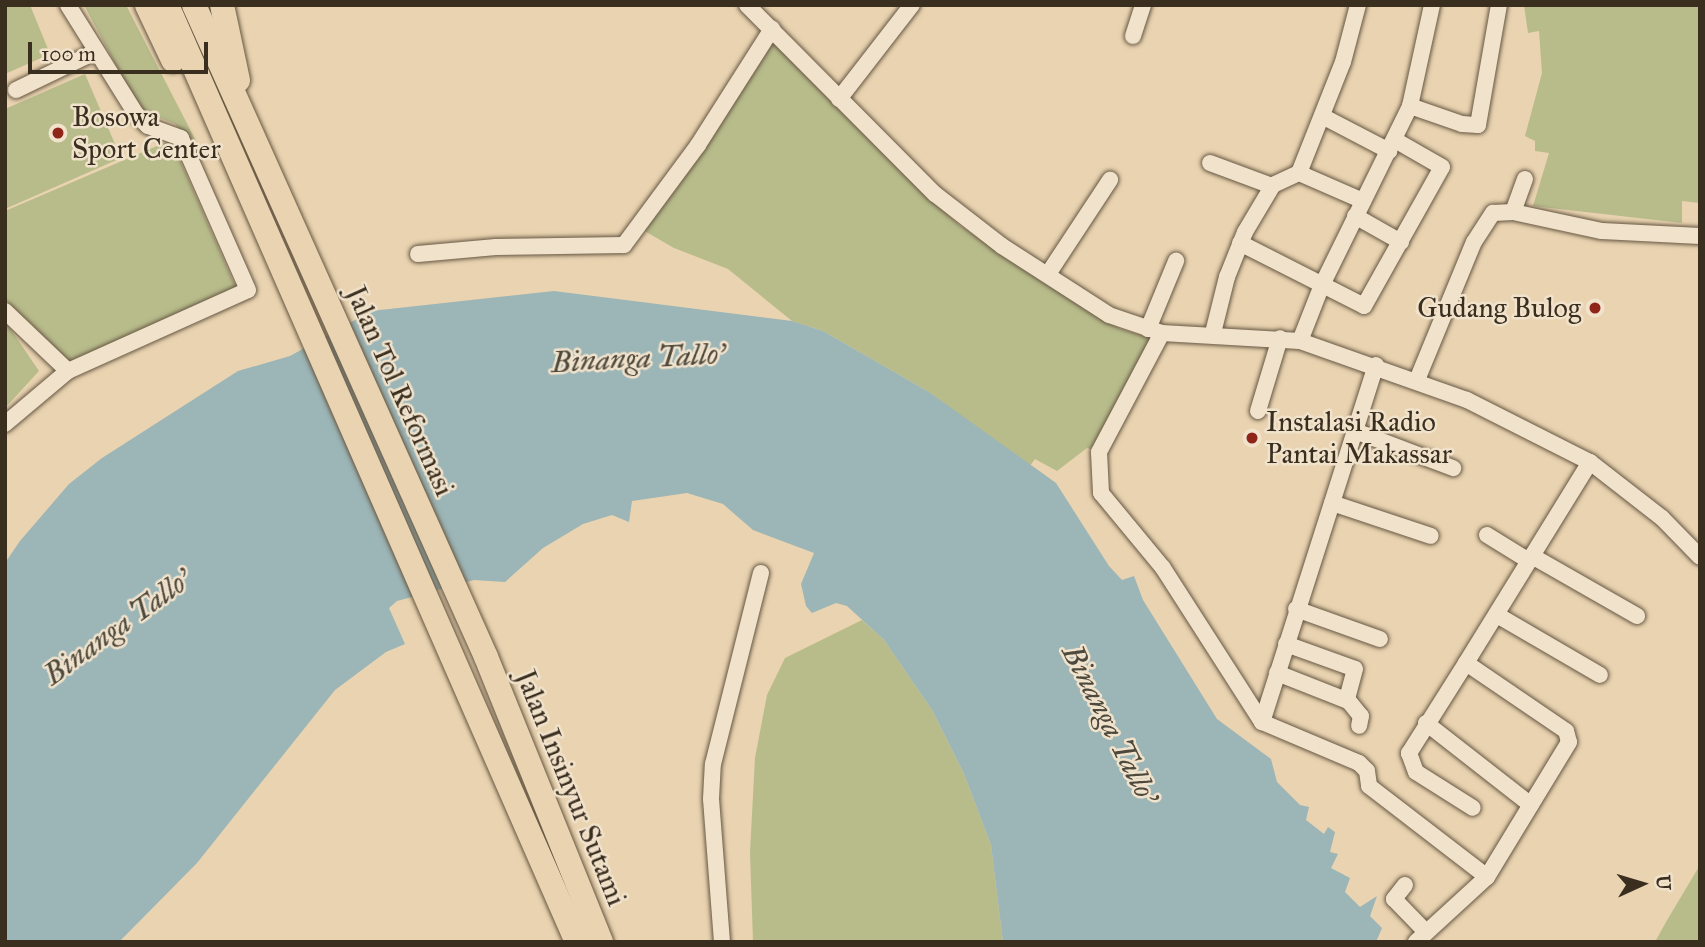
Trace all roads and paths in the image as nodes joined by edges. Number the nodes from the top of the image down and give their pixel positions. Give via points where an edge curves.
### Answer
1 (68, 5) edge
2 (147, 5) edge
3 (167, 5) edge
4 (194, 5) edge
5 (222, 5) edge
6 (747, 5) edge
7 (912, 5) edge
8 (1143, 5) edge
9 (1358, 5) edge
10 (1432, 5) edge
11 (1499, 5) edge
12 (772, 29) junction
13 (1133, 36) dead end
14 (94, 52) junction
15 (16, 90) dead end
16 (839, 99) junction
17 (1410, 106) junction
18 (1322, 116) junction
19 (1392, 145) junction
20 (260, 148) junction
21 (1210, 163) dead end
22 (1299, 173) junction
23 (1525, 179) dead end
24 (1110, 180) dead end
25 (1272, 186) junction
26 (252, 205) junction
27 (1359, 208) junction
28 (1513, 212) junction
29 (1700, 236) edge
30 (1401, 242) junction
31 (1240, 243) junction
32 (418, 254) dead end
33 (1176, 261) dead end
34 (1048, 274) junction
35 (1322, 285) junction
36 (5, 311) edge
37 (1155, 331) junction
38 (1213, 333) junction
39 (1280, 338) junction
40 (1300, 341) junction
41 (1376, 365) junction
42 (68, 371) junction
43 (1417, 380) junction
44 (1258, 411) dead end
45 (5, 424) edge
46 (1355, 431) junction
47 (1590, 462) junction
48 (1453, 468) dead end
49 (1332, 503) junction
50 (1487, 535) dead end
51 (1431, 536) dead end
52 (1700, 557) edge
53 (1530, 558) junction
54 (761, 573) dead end
55 (1296, 609) junction
56 (1497, 615) junction
57 (1637, 616) dead end
58 (1380, 639) dead end
59 (1286, 644) junction
60 (486, 657) joint
61 (1466, 663) junction
62 (1277, 673) junction
63 (1600, 675) dead end
64 (1348, 701) junction
65 (1262, 722) junction
66 (1426, 723) junction
67 (1359, 726) dead end
68 (1531, 805) junction
69 (1473, 808) dead end
70 (1487, 877) junction
71 (1405, 885) dead end
72 (1421, 937) edge
73 (577, 942) edge
74 (601, 942) edge
75 (722, 942) edge

1 - 14 street
2 - 26 highway via 221,155
3 - 26 highway
4 - 20 highway
5 - 20 highway via 237,77
6 - 12 street
7 - 16 street
8 - 13 street
9 - 18 street via 1346,55
10 - 17 street
11 - 17 street via 1478,125
12 - 16 street
12 - 32 street via 698,145 624,245 496,247
14 - 15 street
14 - 42 street via 142,121 181,138 248,290
16 - 34 street via 935,194 1002,246
17 - 19 street
18 - 19 street
18 - 22 street
19 - 27 street
19 - 30 street via 1442,166
20 - 60 highway, Jalan Tol Reformasi
21 - 25 street
22 - 25 street
22 - 27 street
23 - 28 street
24 - 34 street
25 - 31 street
26 - 73 highway, Jalan Insinyur Sutami
27 - 30 street
27 - 35 street
28 - 29 street via 1602,231
28 - 43 street via 1496,211 1485,220
30 - 35 street via 1364,306
31 - 35 street
31 - 38 street
33 - 37 street
34 - 37 street via 1109,315
35 - 40 street
36 - 42 street
37 - 38 street
37 - 65 street via 1098,455 1101,496 1163,568
38 - 39 street
39 - 40 street
39 - 44 street
40 - 41 street
41 - 43 street
41 - 46 street
42 - 45 street
43 - 47 street via 1516,421
46 - 48 street
46 - 49 street
47 - 52 street via 1662,518
47 - 53 street
49 - 51 street
49 - 55 street
50 - 53 street
53 - 56 street
53 - 57 street
54 - 75 street via 713,764 711,799
55 - 58 street
55 - 59 street
56 - 61 street
56 - 63 street
59 - 62 street
59 - 64 street via 1354,669
60 - 74 highway, Jalan Insinyur Sutami
61 - 66 street
61 - 68 street via 1567,733 1568,744
62 - 64 street
62 - 65 street
64 - 67 street via 1362,716
65 - 70 street via 1359,763 1367,771 1369,786
66 - 68 street
66 - 69 street via 1410,747 1412,767
68 - 70 street
70 - 72 street
71 - 72 street via 1394,899

